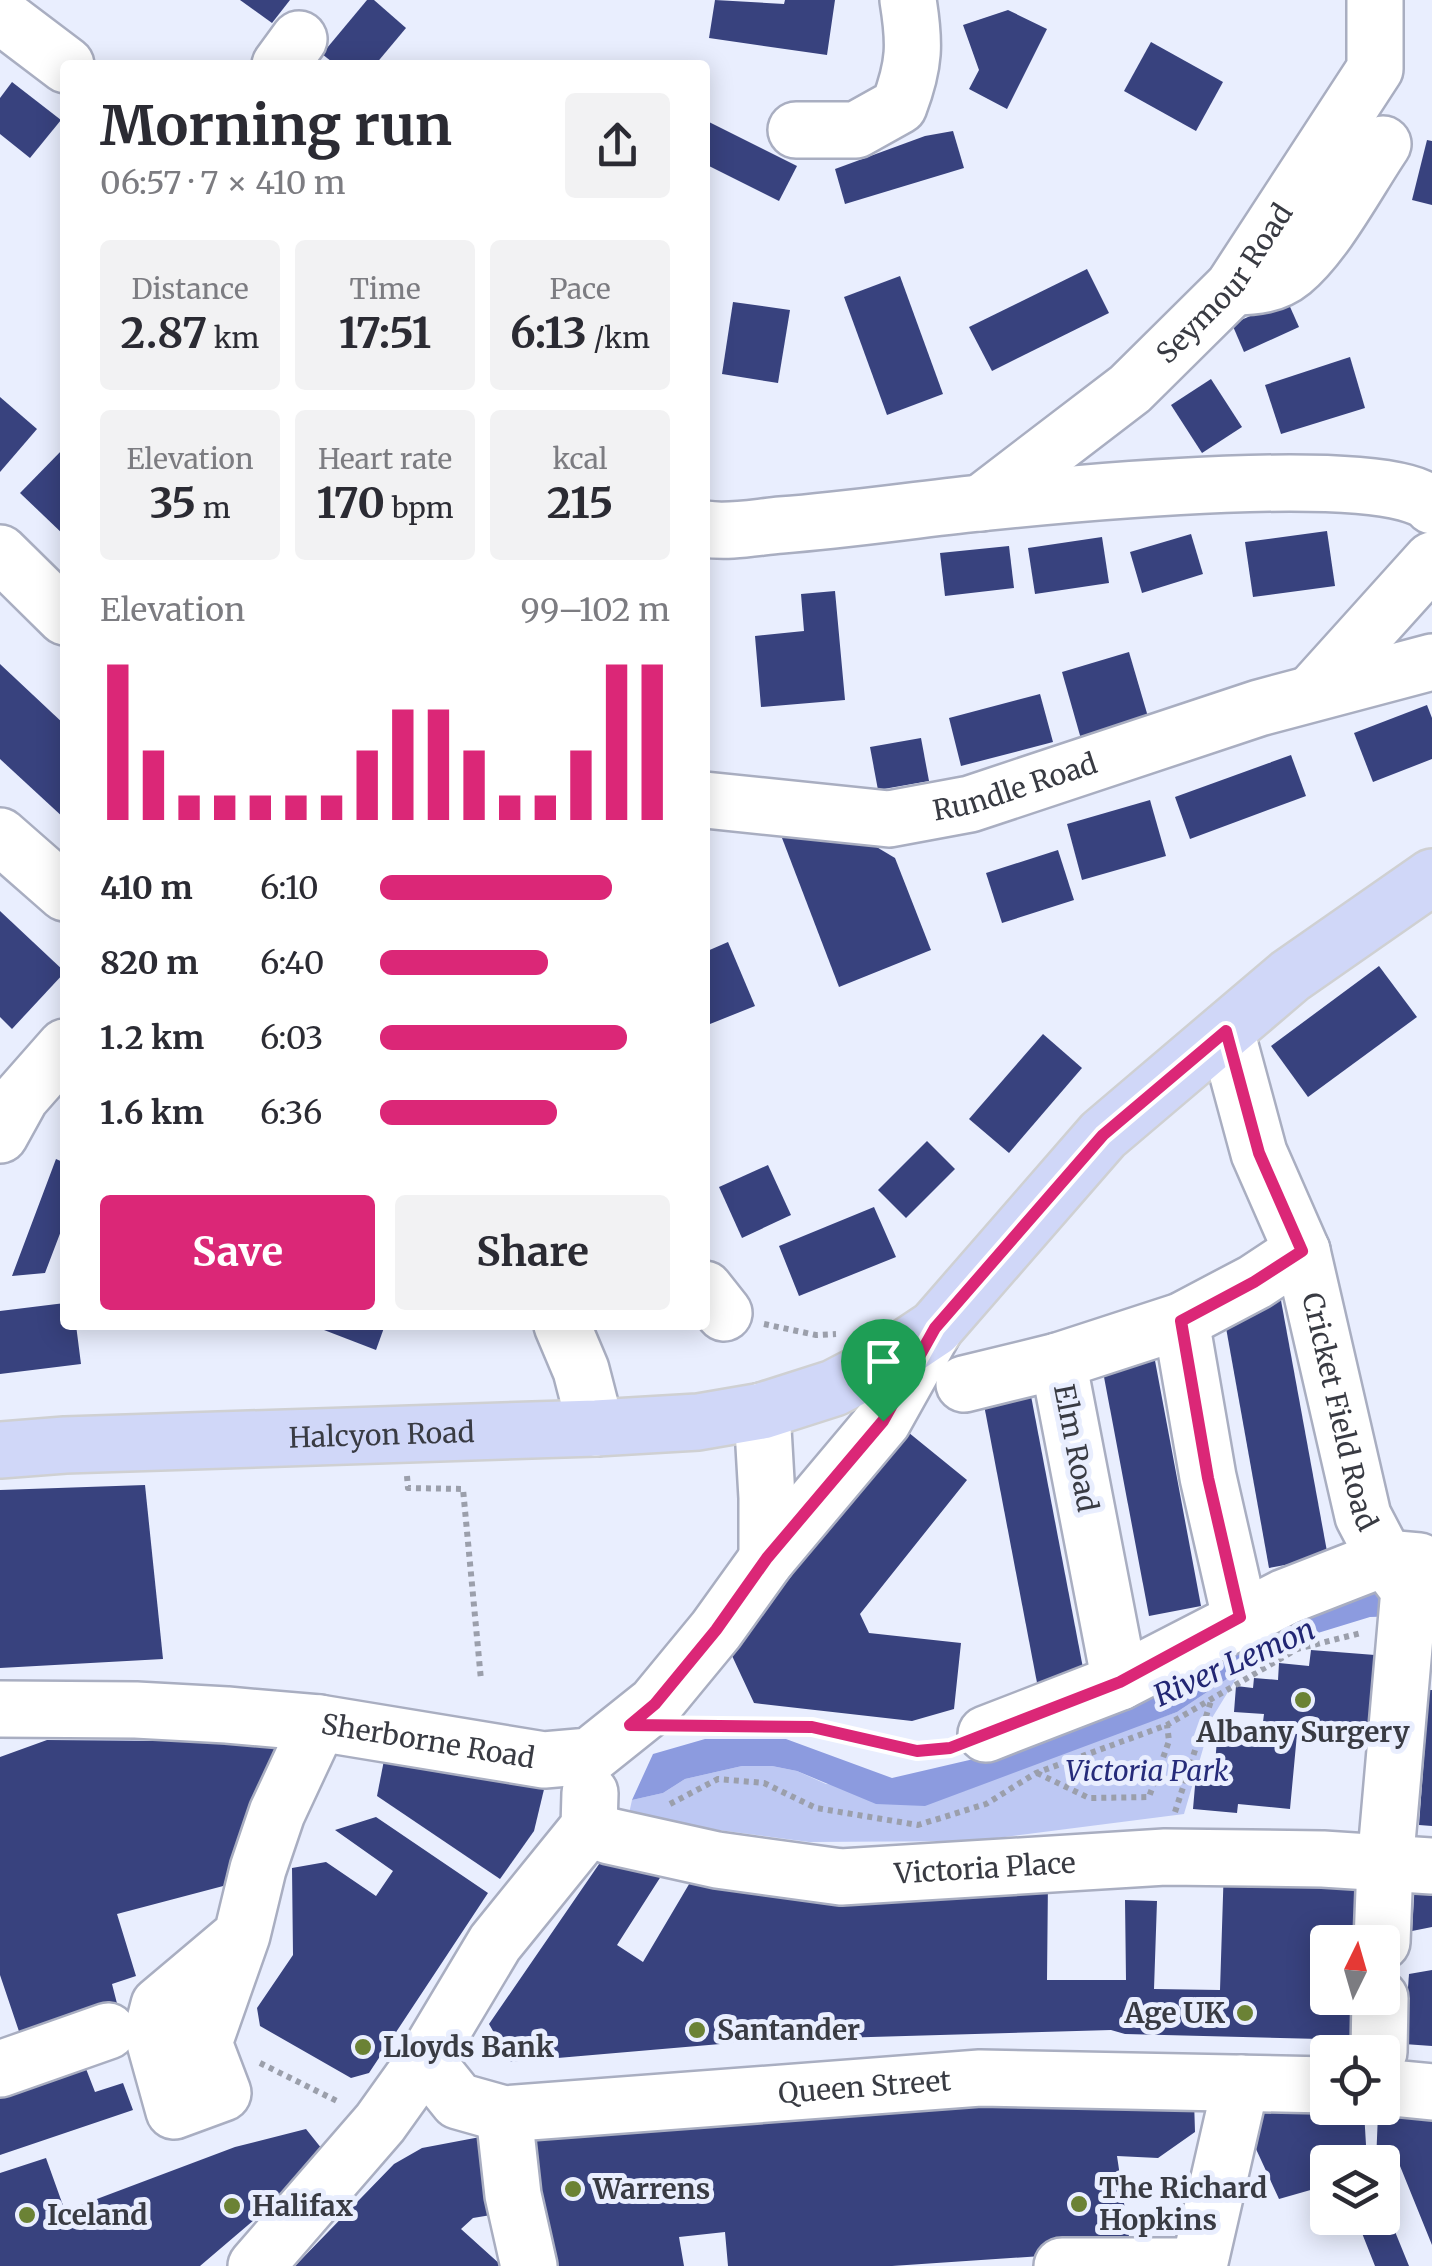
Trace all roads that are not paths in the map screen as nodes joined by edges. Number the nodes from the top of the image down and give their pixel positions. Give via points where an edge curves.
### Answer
1 (908, 0) edge
2 (1374, 0) edge
3 (0, 15) edge
4 (60, 60) edge
5 (796, 130) dead end
6 (1383, 144) dead end
7 (1234, 287) junction
8 (980, 503) junction
9 (1432, 506) edge
10 (710, 530) edge
11 (0, 553) edge
12 (1432, 560) edge
13 (60, 612) edge
14 (1432, 662) edge
15 (1313, 692) junction
16 (710, 801) edge
17 (0, 836) edge
18 (1432, 877) edge
19 (60, 889) edge
20 (1226, 1031) junction
21 (60, 1054) edge
22 (21, 1108) edge
23 (1302, 1251) junction
24 (1181, 1321) junction
25 (564, 1330) edge
26 (922, 1337) junction
27 (1058, 1361) junction
28 (964, 1384) dead end
29 (762, 1411) junction
30 (596, 1428) junction
31 (0, 1450) edge
32 (767, 1558) junction
33 (1408, 1586) edge
34 (1240, 1617) junction
35 (1120, 1682) junction
36 (0, 1709) edge
37 (318, 1723) junction
38 (986, 1734) road end
39 (610, 1741) junction
40 (590, 1827) junction
41 (1408, 1866) edge
42 (1388, 1925) edge
43 (242, 1936) dead end
44 (108, 2030) dead end
45 (4, 2053) edge
46 (426, 2060) junction
47 (1242, 2083) junction
48 (1310, 2085) edge
49 (1400, 2089) edge
50 (1432, 2092) edge
51 (504, 2114) junction
52 (256, 2266) edge
53 (529, 2266) edge
54 (1062, 2266) edge
55 (1199, 2266) edge

1 - 5 street via 915,42 899,106 856,130
2 - 7 street, Seymour Road via 1375,69
3 - 4 street
6 - 7 street via 1291,273
7 - 8 street, Seymour Road via 1130,389
8 - 9 street via 1224,484 1364,484 1425,498
8 - 10 street
11 - 13 street
12 - 15 street, Rundle Road
14 - 15 street, Rundle Road
15 - 16 street, Rundle Road via 970,804 889,819
17 - 19 street
18 - 20 main road, Halcyon Road via 1290,976
20 - 23 street, Cricket Field Road via 1259,1153
20 - 26 main road, Halcyon Road via 1103,1135
21 - 22 street
23 - 24 street, Elm Road
23 - 33 street, Cricket Field Road via 1364,1516
24 - 27 street, Elm Road
24 - 34 street
25 - 30 street
26 - 29 main road, Halcyon Road via 834,1388
26 - 32 street via 883,1421
27 - 28 street
27 - 35 street, Elm Road
29 - 30 main road, Halcyon Road
29 - 32 street
30 - 31 main road, Halcyon Road
32 - 39 street via 655,1704
33 - 34 street
33 - 41 street
34 - 35 street
35 - 38 street
36 - 37 street, Sherborne Road
37 - 39 street, Sherborne Road via 544,1760
37 - 43 street via 277,1812
39 - 40 street
40 - 41 street, Victoria Place via 716,1860 841,1876 1165,1857
40 - 46 street via 495,1944
41 - 42 street
44 - 45 street
46 - 51 street, Queen Street via 458,2101
46 - 52 street
47 - 48 street, Queen Street
47 - 51 street, Queen Street via 980,2078
47 - 55 street
49 - 50 street
51 - 53 street
54 - 55 street

